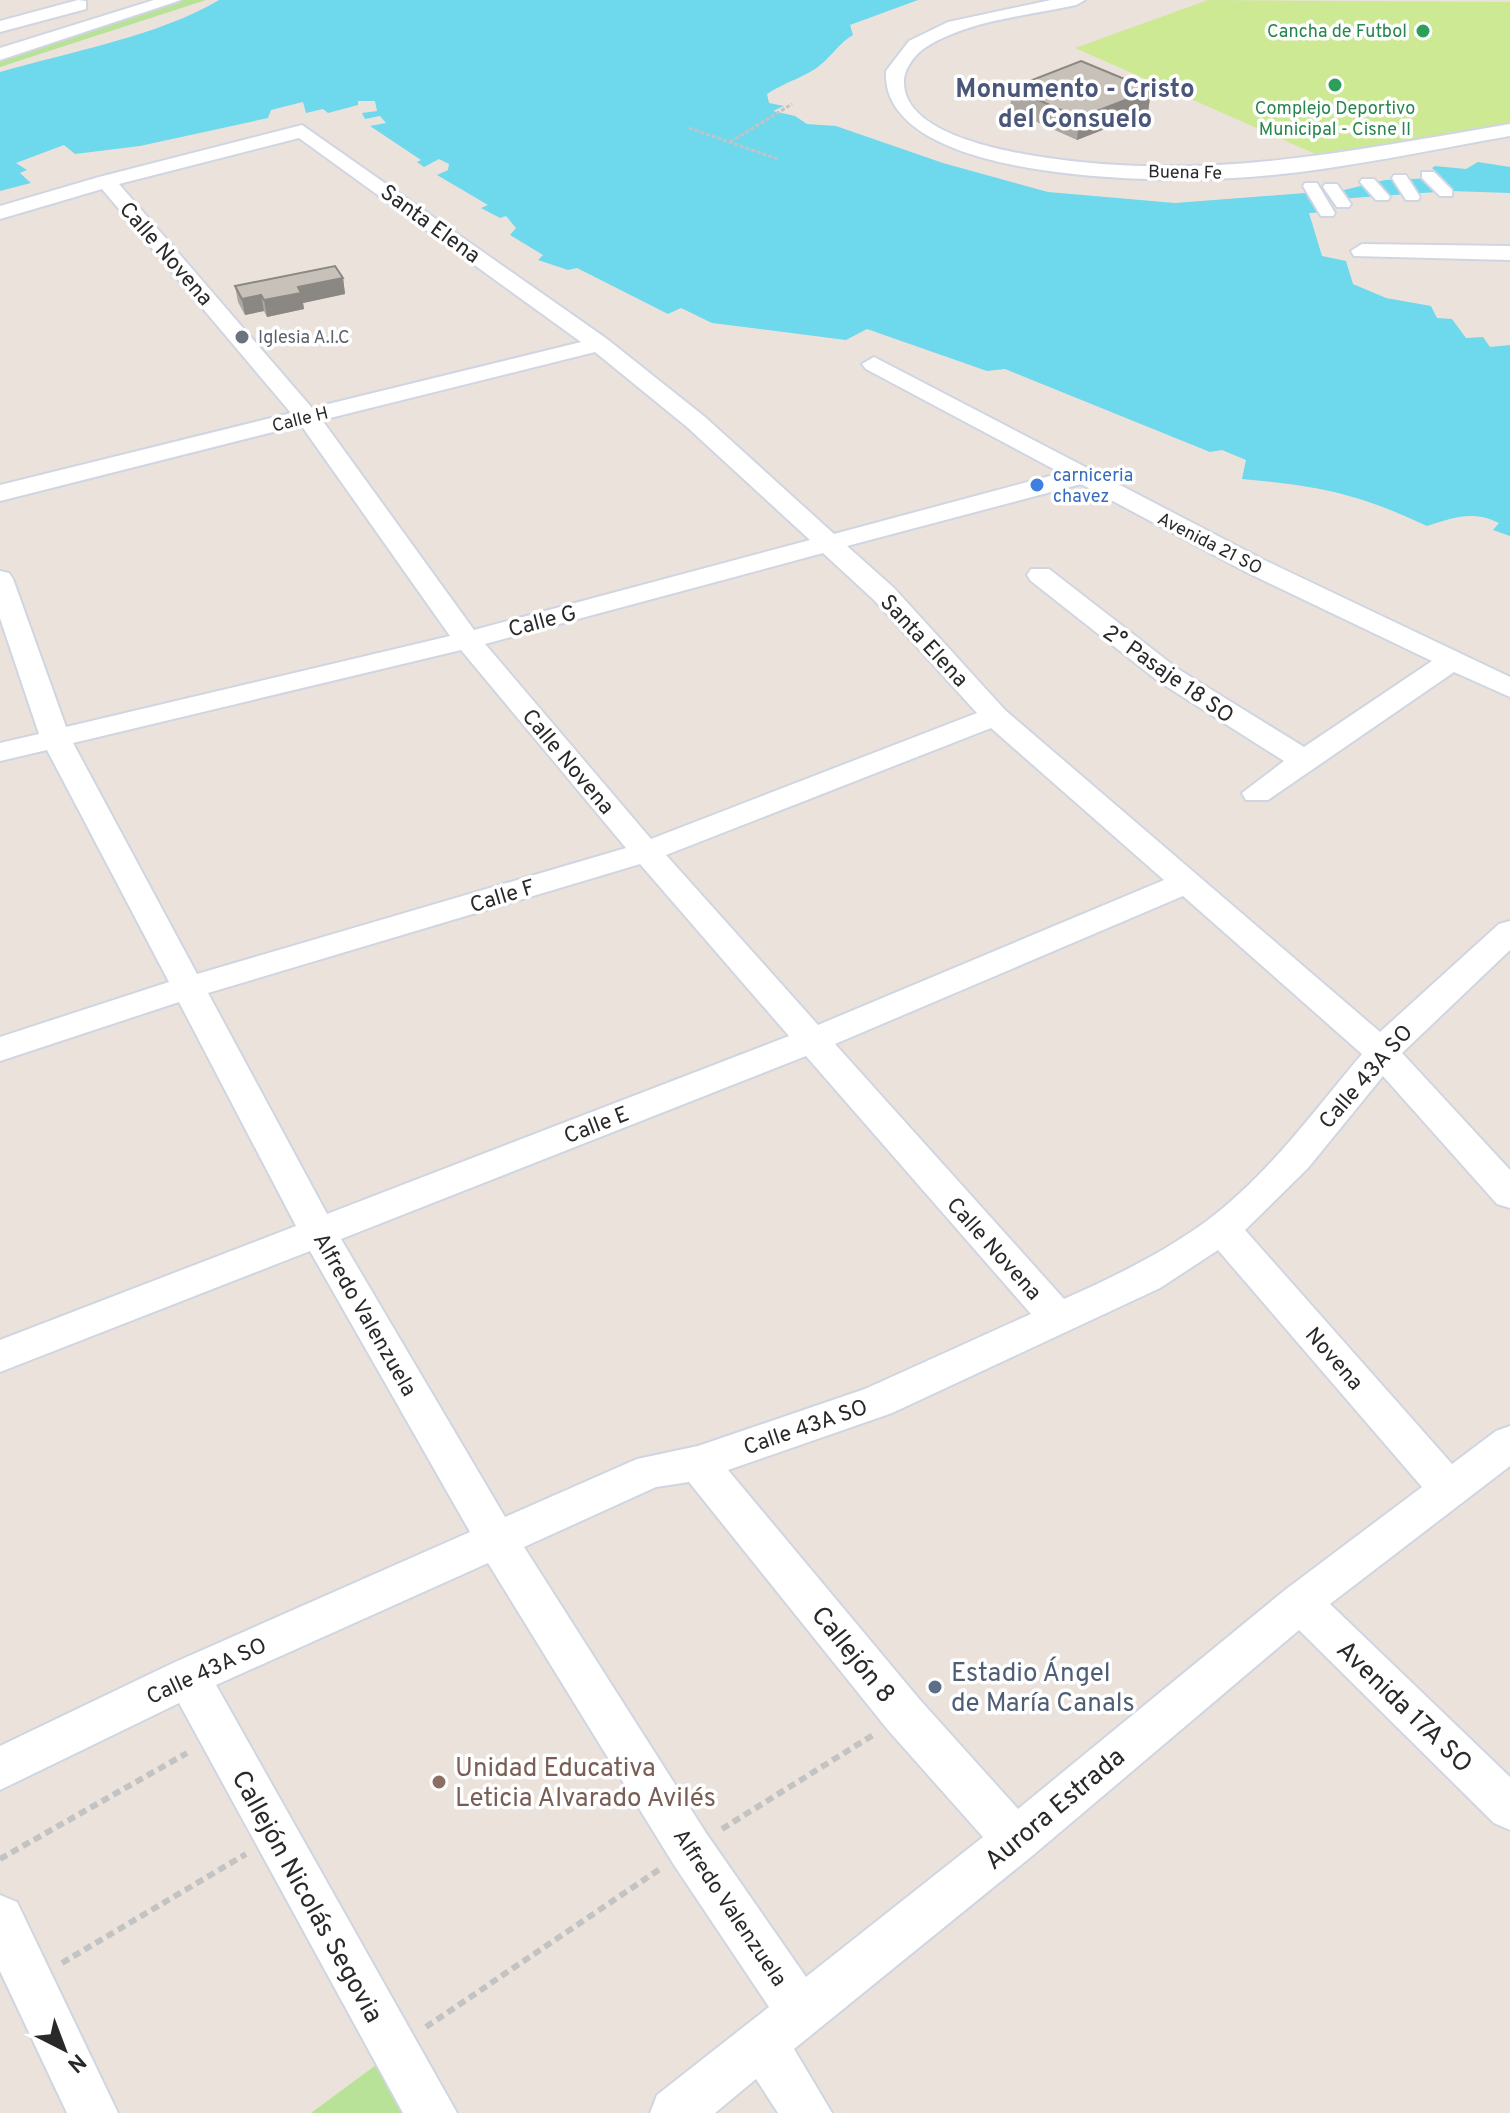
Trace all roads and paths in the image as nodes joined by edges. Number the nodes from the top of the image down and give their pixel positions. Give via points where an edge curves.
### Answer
1 (172, 0) edge
2 (1076, 0) edge
3 (76, 3) edge
4 (107, 21) junction
5 (0, 27) edge
6 (0, 54) edge
7 (792, 104) dead end
8 (689, 128) dead end
9 (1510, 130) edge
10 (1469, 137) junction
11 (1510, 141) edge
12 (730, 142) junction
13 (778, 159) dead end
14 (106, 181) junction
15 (1311, 186) dead end
16 (1331, 187) dead end
17 (1446, 193) dead end
18 (1420, 196) dead end
19 (1343, 204) dead end
20 (0, 213) edge
21 (1327, 213) dead end
22 (1362, 251) dead end
23 (1510, 253) edge
24 (599, 344) junction
25 (874, 364) dead end
26 (307, 417) junction
27 (1080, 476) junction
28 (0, 493) edge
29 (830, 543) junction
30 (1040, 575) dead end
31 (0, 579) edge
32 (467, 640) junction
33 (1452, 660) junction
34 (1510, 688) edge
35 (995, 716) junction
36 (55, 737) junction
37 (0, 752) edge
38 (1305, 760) junction
39 (1257, 793) dead end
40 (646, 852) junction
41 (1188, 882) junction
42 (1510, 932) edge
43 (187, 988) junction
44 (811, 1041) junction
45 (0, 1049) edge
46 (1382, 1053) junction
47 (1510, 1194) edge
48 (1222, 1229) junction
49 (318, 1232) junction
50 (1058, 1319) junction
51 (0, 1356) edge
52 (1510, 1443) edge
53 (698, 1463) junction
54 (1448, 1488) junction
55 (496, 1539) junction
56 (1300, 1603) junction
57 (188, 1677) junction
58 (904, 1715) junction
59 (219, 1735) junction
60 (0, 1769) edge
61 (1510, 1808) edge
62 (275, 1838) junction
63 (1016, 1840) junction
64 (690, 1849) junction
65 (0, 1859) edge
66 (0, 1919) edge
67 (30, 1982) junction
68 (801, 2012) junction
69 (763, 2045) junction
70 (393, 2050) junction
71 (93, 2113) edge
72 (432, 2113) edge
73 (675, 2113) edge
74 (807, 2113) edge

1 - 4 street
2 - 10 street, Buena Fe via 954,26 916,45 895,71 896,96 931,131 961,145 1040,166 1096,171 1232,172
3 - 4 street
3 - 5 street
4 - 6 street
7 - 12 path
8 - 12 path
9 - 10 street, Buena Fe
10 - 11 street, Buena Fe
12 - 13 path
14 - 20 street
14 - 24 street, Santa Elena via 302,131
14 - 26 street, Calle Novena
15 - 21 street
16 - 19 street
17 - 18 street via 1414,177
22 - 23 street
24 - 26 street, Calle H
24 - 29 street, Santa Elena via 696,422
25 - 27 street, Avenida 21 SO
26 - 28 street, Calle H
26 - 32 street, Calle Novena
27 - 29 street, Calle G
27 - 33 street, Avenida 21 SO
29 - 32 street, Calle G
29 - 35 street, Santa Elena
30 - 38 street, 2° Pasaje 18 SO via 1200,698
31 - 36 street, Alfredo Valenzuela
32 - 36 street, Calle G
32 - 40 street, Calle Novena
33 - 34 street, Avenida 21 SO
33 - 38 street
35 - 40 street, Calle F
35 - 41 street, Santa Elena
36 - 37 street, Calle G
36 - 43 street, Alfredo Valenzuela
38 - 39 street
40 - 43 street, Calle F
40 - 44 street, Calle Novena
41 - 44 street, Calle E
41 - 46 street, Santa Elena
42 - 46 street, Calle 43A SO
43 - 45 street, Calle F
43 - 49 street, Alfredo Valenzuela
44 - 49 street, Calle E
44 - 50 street, Calle Novena
46 - 47 street, Santa Elena
46 - 48 street, Calle 43A SO via 1295,1159
48 - 50 street, Calle 43A SO via 1147,1278
48 - 54 street, Novena
49 - 51 street, Calle E
49 - 55 street, Alfredo Valenzuela
50 - 53 street, Calle 43A SO via 878,1401
52 - 54 street, Aurora Estrada
53 - 55 street, Calle 43A SO via 651,1471
53 - 58 street, Callejón 8
54 - 56 street, Aurora Estrada
55 - 57 street, Calle 43A SO
55 - 64 street, Alfredo Valenzuela
56 - 61 street, Avenida 17A SO
56 - 63 street, Aurora Estrada
57 - 59 street, Callejón Nicolás Segovia
57 - 60 street, Calle 43A SO
58 - 63 street, Callejón 8
58 - 64 path
59 - 62 street, Callejón Nicolás Segovia
59 - 65 path
62 - 67 path
62 - 70 street, Callejón Nicolás Segovia
63 - 68 street, Aurora Estrada
64 - 68 street, Alfredo Valenzuela
64 - 70 path
66 - 67 street
67 - 71 street
68 - 69 street, Aurora Estrada
69 - 73 street, Aurora Estrada
69 - 74 street
70 - 72 street, Callejón Nicolás Segovia

